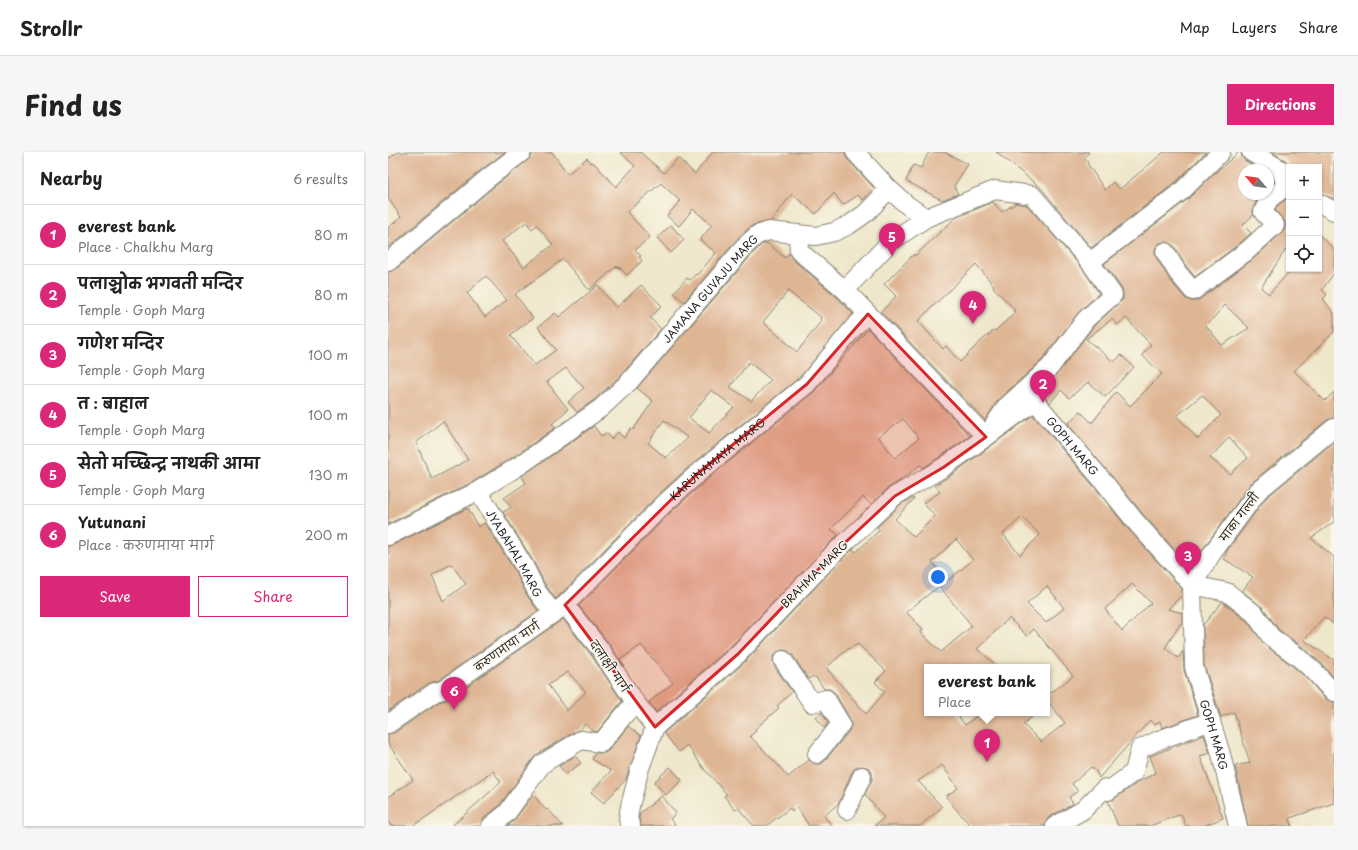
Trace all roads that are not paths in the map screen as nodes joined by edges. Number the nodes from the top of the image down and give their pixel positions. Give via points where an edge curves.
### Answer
1 (522, 152) edge
2 (855, 152) edge
3 (1221, 152) edge
4 (1251, 152) edge
5 (1286, 182) edge
6 (1286, 188) edge
7 (889, 189) junction
8 (1322, 205) edge
9 (1334, 211) edge
10 (926, 218) junction
11 (798, 235) junction
12 (1165, 252) dead end
13 (388, 262) edge
14 (1090, 262) junction
15 (845, 290) junction
16 (868, 314) junction
17 (1334, 428) edge
18 (986, 437) junction
19 (478, 491) junction
20 (388, 536) edge
21 (1192, 585) junction
22 (559, 609) junction
23 (783, 660) dead end
24 (1334, 692) edge
25 (635, 702) junction
26 (1211, 721) junction
27 (388, 724) edge
28 (655, 727) junction
29 (817, 754) dead end
30 (862, 776) dead end
31 (847, 810) dead end
32 (491, 826) edge
33 (631, 826) edge
34 (1055, 826) edge
35 (1238, 826) edge

1 - 13 street
2 - 7 street
3 - 14 street via 1183,190
4 - 5 street via 1280,168
6 - 12 street via 1270,199 1263,212 1275,225 1247,252 1193,291 1178,274
7 - 10 street
7 - 11 street, JAMANA GUVAJU MARG via 866,213 849,225 816,236
8 - 9 street
10 - 14 street via 995,190 1032,195
10 - 15 street via 890,242
11 - 15 street via 799,251
11 - 19 street, JAMANA GUVAJU MARG via 769,231 757,235 616,396 522,464
14 - 18 street via 1113,295 1086,319 1050,367 1006,407
15 - 16 street
16 - 18 street
16 - 22 street, KARUNAMAYA MARG via 855,326 808,384 696,474
17 - 21 street, माका गल्ली via 1258,491 1212,552
18 - 21 street, GOPH MARG via 1035,401 1135,522
18 - 28 street, BRAHMA MARG via 944,467 895,496 833,554 738,654
19 - 20 street, JAMANA GUVAJU MARG
19 - 22 street, JYABAHAL MARG via 536,590
21 - 24 street via 1227,592 1255,614 1271,637 1298,657
21 - 26 street, GOPH MARG via 1194,667
22 - 25 street, दलाक्षी मार्ग via 600,649
22 - 27 street, करुणमाया मार्ग via 443,690 435,692
23 - 29 street via 812,703 826,699 841,724
25 - 28 street, दलाक्षी मार्ग
25 - 32 street via 601,743 581,740 542,764 507,813
26 - 34 street via 1140,749 1134,772 1108,792 1105,788 1083,810
26 - 35 street, GOPH MARG
28 - 33 street via 630,806 628,819
30 - 31 street

